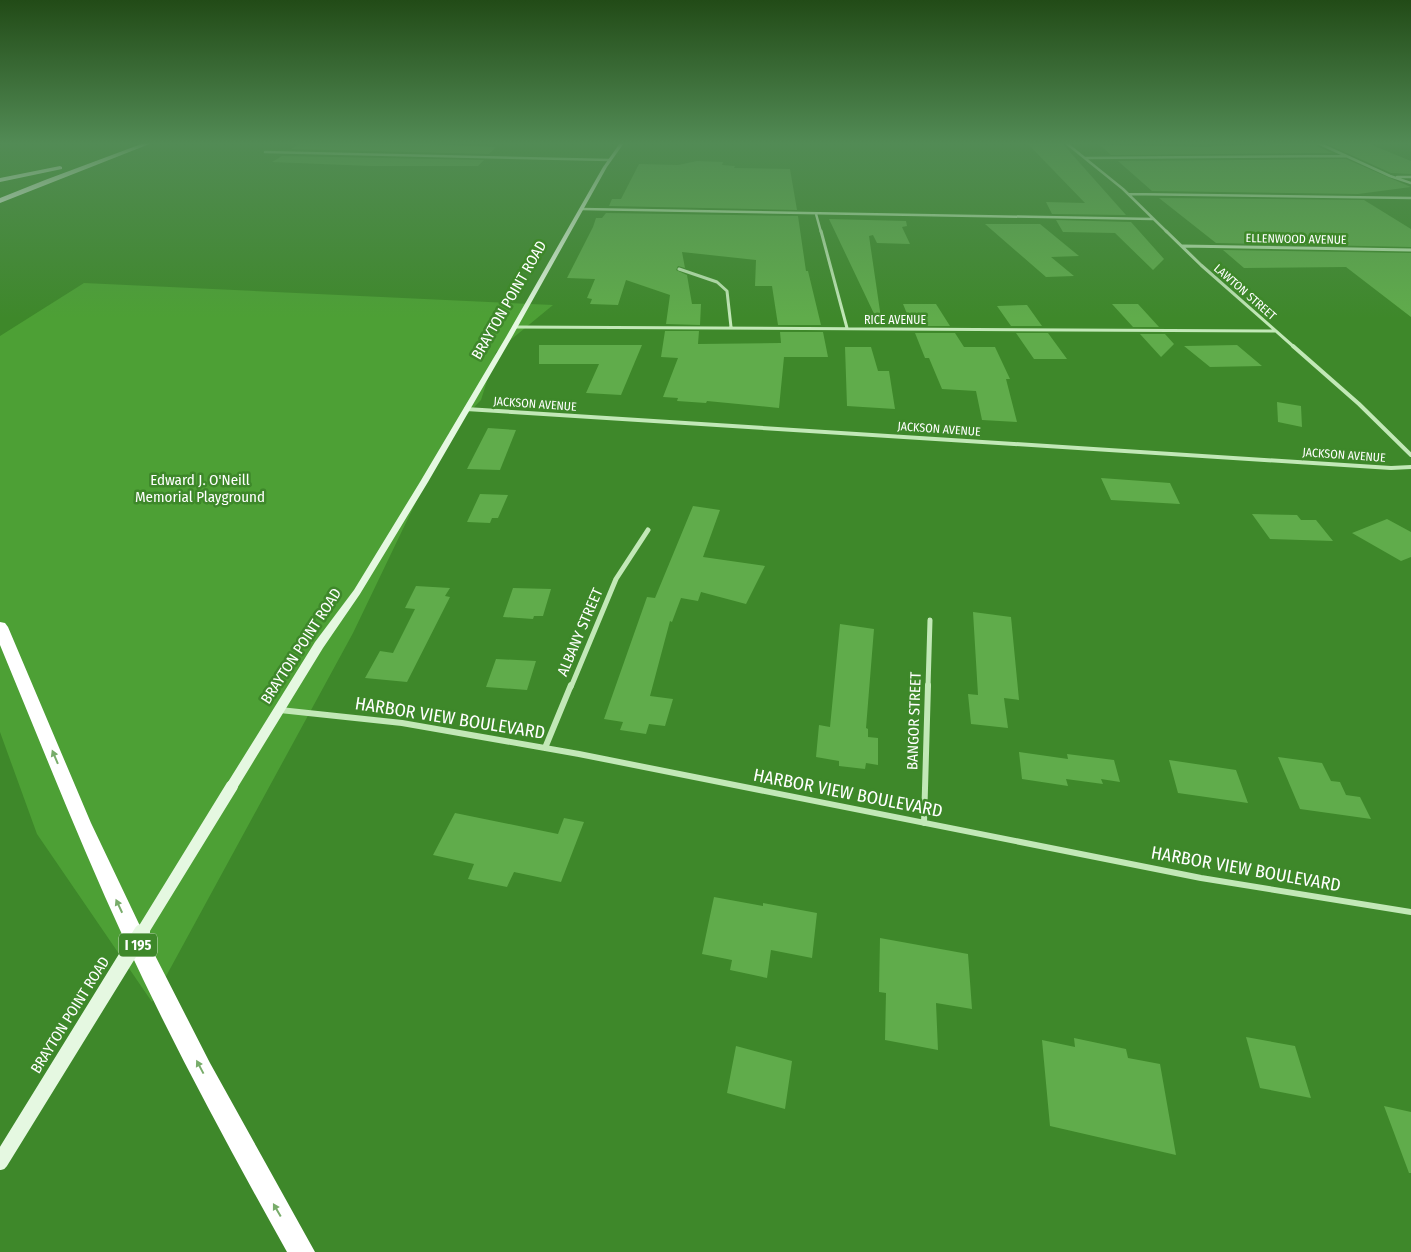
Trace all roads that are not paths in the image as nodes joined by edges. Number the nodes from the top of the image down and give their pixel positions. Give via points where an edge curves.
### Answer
1 (587, 201) edge
2 (1135, 201) edge
3 (582, 210) junction
4 (816, 214) junction
5 (1153, 219) junction
6 (1181, 246) junction
7 (1411, 250) edge
8 (680, 269) dead end
9 (514, 327) junction
10 (731, 327) junction
11 (847, 328) junction
12 (1275, 331) junction
13 (466, 409) junction
14 (1411, 455) edge
15 (1411, 467) edge
16 (648, 530) dead end
17 (930, 620) dead end
18 (0, 626) edge
19 (280, 710) junction
20 (545, 748) junction
21 (924, 823) junction
22 (1411, 912) edge
23 (0, 1162) edge
24 (302, 1252) edge

1 - 3 street, BRAYTON POINT ROAD
2 - 5 street, LAWTON STREET
3 - 4 street
3 - 9 street, BRAYTON POINT ROAD
4 - 5 street
4 - 11 street
5 - 6 street, LAWTON STREET
6 - 7 street, ELLENWOOD AVENUE
6 - 12 street, LAWTON STREET
8 - 10 street via 717,282 727,291
9 - 10 street, RICE AVENUE
9 - 13 street, BRAYTON POINT ROAD
10 - 11 street, RICE AVENUE
11 - 12 street, RICE AVENUE
12 - 14 street, LAWTON STREET via 1359,404
13 - 15 street, JACKSON AVENUE
13 - 19 street, BRAYTON POINT ROAD via 357,592 319,645
16 - 20 street, ALBANY STREET via 616,579
17 - 21 street, BANGOR STREET
24 -> 18 highway, I 195 via 149,968 110,886
19 - 20 street, HARBOR VIEW BOULEVARD via 402,723
19 - 23 street, BRAYTON POINT ROAD, bridge
20 - 21 street, HARBOR VIEW BOULEVARD
21 - 22 street, HARBOR VIEW BOULEVARD via 1201,878

